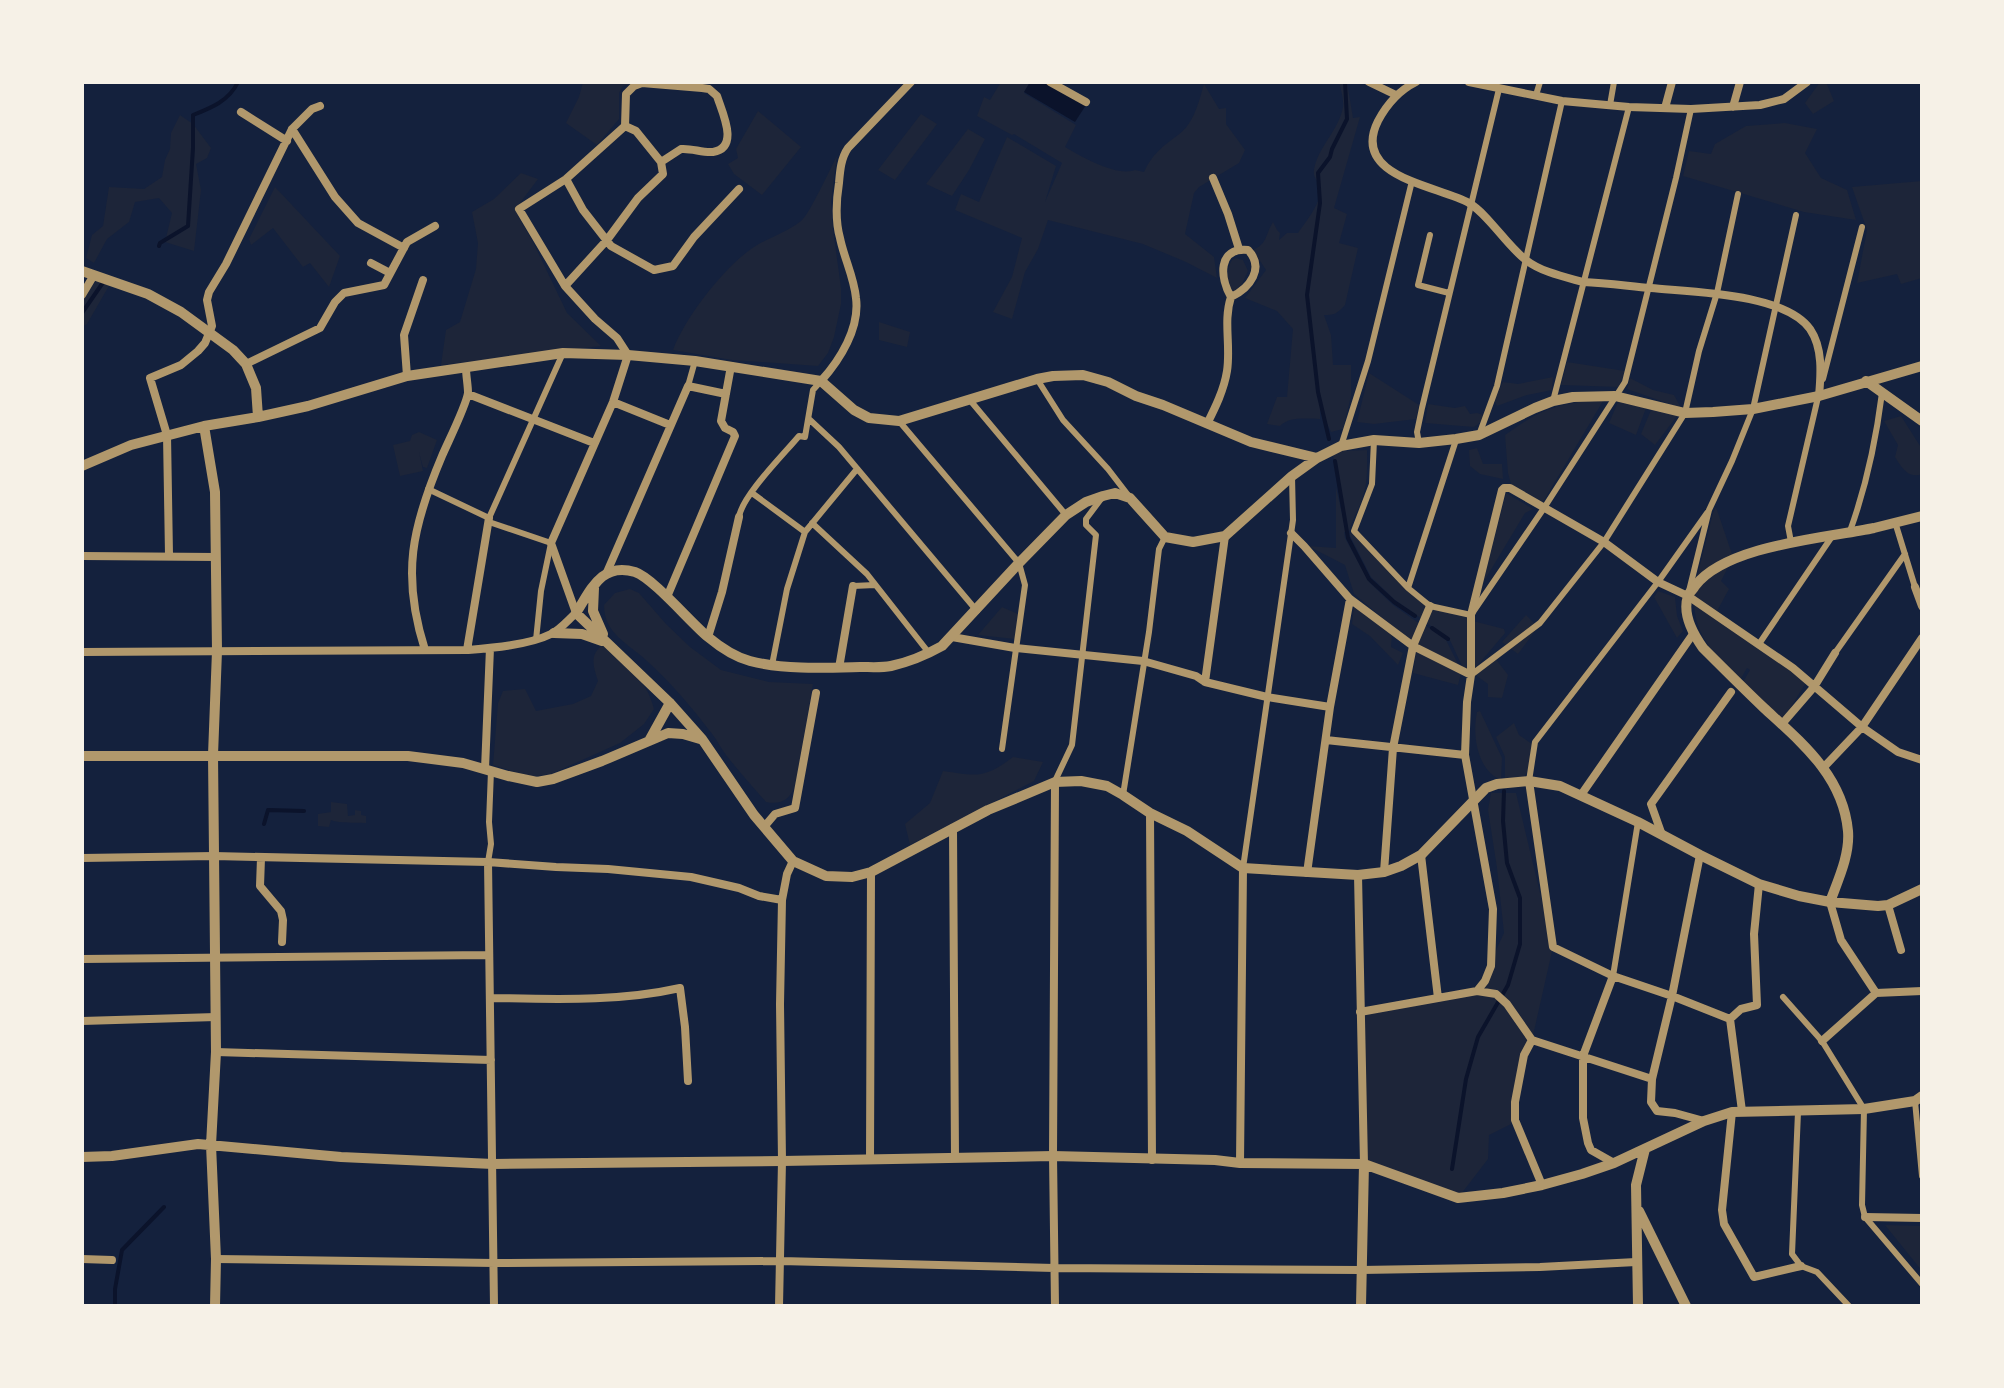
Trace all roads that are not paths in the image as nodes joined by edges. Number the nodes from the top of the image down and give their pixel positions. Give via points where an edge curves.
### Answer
1 (1050, 82) edge
2 (1369, 82) edge
3 (1416, 82) edge
4 (1469, 82) edge
5 (1540, 82) edge
6 (1614, 82) edge
7 (1672, 82) edge
8 (1740, 82) edge
9 (1807, 82) edge
10 (909, 83) edge
11 (704, 85) edge
12 (1499, 89) junction
13 (1396, 95) junction
14 (1536, 95) junction
15 (1562, 101) junction
16 (1086, 102) dead end
17 (1610, 105) junction
18 (320, 106) dead end
19 (1629, 107) junction
20 (1733, 107) junction
21 (1665, 108) junction
22 (1691, 109) junction
23 (241, 112) dead end
24 (625, 126) junction
25 (292, 129) junction
26 (287, 141) junction
27 (661, 162) junction
28 (1213, 178) dead end
29 (566, 179) junction
30 (1412, 181) junction
31 (739, 189) dead end
32 (1738, 194) dead end
33 (1471, 204) junction
34 (1796, 215) dead end
35 (435, 226) dead end
36 (1862, 227) dead end
37 (1430, 235) dead end
38 (607, 240) junction
39 (404, 248) junction
40 (1239, 249) junction
41 (1526, 260) junction
42 (371, 263) dead end
43 (82, 271) edge
44 (390, 273) junction
45 (97, 276) junction
46 (423, 280) dead end
47 (1583, 282) junction
48 (565, 286) junction
49 (1649, 288) junction
50 (1449, 293) junction
51 (1717, 293) junction
52 (82, 295) edge
53 (1231, 297) junction
54 (1776, 307) junction
55 (210, 334) junction
56 (563, 353) junction
57 (628, 355) junction
58 (695, 361) junction
59 (246, 364) junction
60 (731, 366) junction
61 (1922, 366) edge
62 (466, 368) junction
63 (407, 376) junction
64 (1037, 379) junction
65 (821, 381) junction
66 (1866, 381) junction
67 (688, 386) junction
68 (1882, 393) junction
69 (468, 394) junction
70 (726, 394) junction
71 (1615, 396) junction
72 (1819, 396) junction
73 (969, 399) junction
74 (1553, 401) junction
75 (613, 402) junction
76 (1753, 409) junction
77 (1685, 413) junction
78 (258, 417) junction
79 (533, 419) junction
80 (809, 419) junction
81 (899, 421) junction
82 (1922, 421) edge
83 (1207, 424) junction
84 (670, 425) junction
85 (204, 426) junction
86 (167, 435) junction
87 (1479, 435) junction
88 (1456, 439) junction
89 (1374, 440) junction
90 (594, 443) junction
91 (1419, 443) junction
92 (1341, 446) junction
93 (1317, 458) junction
94 (82, 466) edge
95 (857, 469) junction
96 (1292, 476) junction
97 (428, 489) junction
98 (752, 493) junction
99 (1103, 496) junction
100 (1130, 498) junction
101 (1544, 508) junction
102 (1709, 510) junction
103 (1066, 515) junction
104 (1922, 516) edge
105 (739, 517) joint
106 (489, 520) junction
107 (1895, 522) junction
108 (812, 523) junction
109 (1850, 531) junction
110 (805, 532) junction
111 (1291, 533) junction
112 (1833, 535) junction
113 (1225, 536) junction
114 (1165, 537) junction
115 (1604, 542) junction
116 (551, 543) junction
117 (1791, 544) junction
118 (1905, 554) junction
119 (169, 555) junction
120 (82, 556) edge
121 (216, 557) junction
122 (1019, 563) junction
123 (607, 572) junction
124 (1658, 582) junction
125 (595, 583) junction
126 (875, 585) junction
127 (853, 586) joint
128 (1915, 587) joint
129 (1408, 588) junction
130 (1688, 596) junction
131 (667, 597) junction
132 (1350, 599) junction
133 (1430, 606) junction
134 (1922, 606) edge
135 (977, 611) junction
136 (576, 613) junction
137 (1471, 615) junction
138 (554, 633) junction
139 (1693, 634) junction
140 (708, 637) junction
141 (952, 637) junction
142 (1922, 638) edge
143 (536, 640) junction
144 (608, 643) junction
145 (1759, 644) junction
146 (1413, 646) junction
147 (490, 648) junction
148 (1015, 648) junction
149 (425, 650) junction
150 (467, 650) junction
151 (217, 651) junction
152 (82, 652) edge
153 (929, 653) junction
154 (1835, 653) joint
155 (1081, 655) junction
156 (1143, 661) junction
157 (772, 665) junction
158 (839, 668) junction
159 (1471, 675) junction
160 (1205, 682) junction
161 (1814, 687) junction
162 (1731, 692) dead end
163 (816, 693) dead end
164 (1267, 697) junction
165 (670, 703) junction
166 (1330, 707) junction
167 (1782, 724) junction
168 (1862, 727) junction
169 (702, 739) junction
170 (1326, 740) junction
171 (649, 741) junction
172 (1393, 748) junction
173 (1002, 749) dead end
174 (213, 755) junction
175 (1465, 755) junction
176 (82, 756) edge
177 (1922, 760) edge
178 (1824, 767) junction
179 (489, 770) junction
180 (1529, 781) junction
181 (1055, 782) junction
182 (1123, 795) junction
183 (1581, 795) junction
184 (1475, 801) junction
185 (1150, 813) junction
186 (1638, 822) junction
187 (764, 827) junction
188 (953, 828) junction
189 (1662, 835) junction
190 (1421, 855) junction
191 (1700, 855) junction
192 (214, 856) junction
193 (82, 858) edge
194 (261, 858) junction
195 (793, 861) junction
196 (488, 862) junction
197 (1243, 868) junction
198 (871, 872) junction
199 (1384, 872) junction
200 (1307, 873) junction
201 (1358, 875) junction
202 (1759, 884) junction
203 (1922, 889) edge
204 (782, 900) junction
205 (1830, 902) junction
206 (1888, 905) junction
207 (282, 942) dead end
208 (1901, 950) dead end
209 (489, 955) junction
210 (215, 958) junction
211 (82, 959) edge
212 (1613, 976) junction
213 (1477, 991) junction
214 (1922, 991) edge
215 (1876, 993) junction
216 (1672, 996) junction
217 (1783, 997) dead end
218 (490, 998) junction
219 (1438, 998) junction
220 (1360, 1012) junction
221 (216, 1017) junction
222 (1730, 1019) junction
223 (82, 1021) edge
224 (1532, 1040) junction
225 (1822, 1041) junction
226 (216, 1052) junction
227 (1583, 1056) junction
228 (491, 1060) junction
229 (1652, 1079) junction
230 (688, 1081) dead end
231 (1919, 1099) edge
232 (1864, 1109) junction
233 (1737, 1111) junction
234 (1798, 1112) junction
235 (1704, 1121) junction
236 (211, 1145) junction
237 (1645, 1149) junction
238 (1053, 1156) junction
239 (82, 1157) edge
240 (955, 1158) junction
241 (870, 1160) junction
242 (1152, 1160) junction
243 (782, 1161) junction
244 (1240, 1163) junction
245 (1614, 1163) junction
246 (493, 1164) junction
247 (1364, 1164) junction
248 (1922, 1176) edge
249 (1542, 1185) junction
250 (1638, 1209) junction
251 (1865, 1217) junction
252 (1922, 1218) edge
253 (82, 1259) edge
254 (216, 1259) junction
255 (112, 1260) dead end
256 (781, 1261) junction
257 (1636, 1262) junction
258 (494, 1263) junction
259 (1801, 1266) junction
260 (1054, 1268) junction
261 (1361, 1270) junction
262 (1922, 1284) edge
263 (215, 1306) edge
264 (494, 1306) edge
265 (779, 1306) edge
266 (1055, 1306) edge
267 (1361, 1306) edge
268 (1638, 1306) edge
269 (1686, 1306) edge
270 (1849, 1306) edge

1 - 16 street
2 - 13 street
3 - 13 street
4 - 12 street
5 - 14 street
6 - 17 street
7 - 21 street
8 - 20 street
9 - 20 street via 1784,99
10 - 65 street via 843,157 837,220 857,300 849,338
11 - 24 street via 634,86 626,94
11 - 27 street via 717,96 728,135 725,145 711,152 681,149
12 - 14 street
12 - 33 street
13 - 30 street via 1376,125 1373,150 1383,166
14 - 15 street
15 - 17 street
15 - 41 street
17 - 19 street
18 - 25 street
19 - 21 street
19 - 47 street
20 - 22 street
21 - 22 street
22 - 49 street
23 - 26 street
24 - 27 street via 636,131
24 - 29 street
25 - 26 street
25 - 39 street via 358,223
26 - 55 street via 209,292
27 - 38 street via 663,174
28 - 40 street
29 - 38 street
29 - 48 street via 519,209
30 - 33 street
30 - 92 street via 1368,361
31 - 38 street via 673,266 654,270
32 - 51 street
33 - 41 street
33 - 50 street
34 - 54 street
35 - 39 street
36 - 72 street
37 - 50 street via 1418,285
38 - 48 street
39 - 44 street
40 - 53 street via 1223,266
40 - 53 street via 1254,257 1256,271 1251,282
41 - 47 street
41 - 87 street via 1497,386
42 - 44 street
43 - 45 street
44 - 59 street via 380,286 341,295 320,328
45 - 52 street
45 - 55 street via 148,294
46 - 63 street via 404,335
47 - 49 street
47 - 74 street
48 - 57 street
49 - 51 street
49 - 71 street via 1625,382
50 - 91 street via 1417,432
51 - 54 street
51 - 77 street
53 - 83 street via 1227,371
54 - 72 street via 1796,316 1814,337 1820,359
54 - 76 street
55 - 59 street
55 - 86 street via 190,359 150,378
56 - 57 street
56 - 62 street
56 - 79 street
57 - 58 street
57 - 75 street
58 - 60 street
58 - 67 street
59 - 78 street via 256,388
60 - 65 street
60 - 70 street
61 - 66 street
62 - 63 street
62 - 69 street
63 - 78 street
64 - 73 street
64 - 83 street via 1083,375
64 - 100 street via 1063,420
65 - 80 street via 813,390
65 - 81 street via 869,418
66 - 68 street
66 - 72 street
67 - 70 street
67 - 84 street
68 - 82 street
68 - 109 street
69 - 79 street
69 - 97 street
70 - 131 street via 721,421 735,436
71 - 74 street
71 - 77 street
71 - 101 street
72 - 76 street
72 - 117 street via 1788,526
73 - 81 street
73 - 103 street
74 - 87 street
75 - 84 street
75 - 90 street
76 - 77 street
76 - 102 street
77 - 115 street
78 - 85 street
79 - 90 street
79 - 106 street
80 - 95 street
80 - 98 street via 805,437 799,436
81 - 122 street
83 - 93 street via 1251,442
84 - 123 street
85 - 86 street
85 - 121 street via 215,492
86 - 94 street
86 - 119 street
87 - 88 street
88 - 91 street
88 - 129 street
89 - 91 street
89 - 92 street
89 - 129 street via 1372,484 1354,531
90 - 116 street
92 - 93 street
93 - 96 street
95 - 108 street
95 - 135 street
96 - 111 street
96 - 113 street
97 - 106 street
97 - 149 street via 414,537 411,591
98 - 105 street
98 - 110 street
99 - 100 street
99 - 103 street
99 - 155 street via 1086,519 1096,535
100 - 114 street
101 - 115 street
101 - 137 street
101 - 137 street via 1510,488 1502,490
102 - 124 street
102 - 130 street
103 - 122 street
104 - 107 street
105 - 140 street
106 - 116 street
106 - 150 street
107 - 109 street
107 - 118 street
108 - 110 street
108 - 126 street
109 - 112 street
110 - 157 street
111 - 132 street
111 - 164 street
112 - 117 street
112 - 145 street
113 - 114 street via 1193,542
113 - 160 street
114 - 156 street
115 - 124 street
115 - 159 street via 1540,623
116 - 136 street
116 - 143 street
117 - 130 street via 1752,552 1718,568
118 - 128 street
118 - 154 street
119 - 120 street
119 - 121 street
121 - 151 street
122 - 135 street
122 - 148 street via 1025,585
123 - 125 street
123 - 131 street via 635,572
124 - 130 street
124 - 180 street via 1535,742
125 - 136 street
125 - 144 street via 593,611
126 - 127 street
126 - 153 street
127 - 158 street
128 - 134 street
129 - 133 street
130 - 139 street
130 - 145 street
131 - 140 street
132 - 146 street
132 - 166 street
133 - 137 street
133 - 146 street
135 - 141 street
136 - 138 street
136 - 144 street
137 - 159 street
138 - 143 street
138 - 144 street via 582,634
139 - 167 street
139 - 183 street
140 - 157 street via 747,660
141 - 148 street
141 - 153 street
142 - 168 street
143 - 147 street
144 - 165 street
145 - 161 street
146 - 159 street
146 - 172 street
147 - 150 street
147 - 179 street
148 - 155 street
148 - 173 street
149 - 150 street
149 - 151 street
151 - 152 street
151 - 174 street
153 - 158 street via 888,667
154 - 161 street
155 - 156 street
155 - 181 street via 1072,745
156 - 160 street
156 - 182 street
157 - 158 street
159 - 175 street
160 - 164 street
161 - 167 street
161 - 168 street
162 - 189 street via 1651,804
163 - 187 street via 795,808 775,814
164 - 166 street
164 - 197 street
165 - 169 street
165 - 171 street
166 - 170 street
167 - 178 street
168 - 177 street via 1898,752
168 - 178 street
169 - 171 street via 668,733
169 - 187 street
170 - 172 street
170 - 200 street
171 - 179 street via 545,781
172 - 175 street
172 - 199 street
174 - 176 street
174 - 179 street via 408,756
174 - 192 street
175 - 184 street
178 - 205 street via 1841,799 1848,833
179 - 196 street
180 - 183 street
180 - 184 street via 1497,784
180 - 212 street via 1553,947
181 - 182 street via 1091,782
181 - 188 street
181 - 238 street
182 - 185 street
183 - 186 street
184 - 190 street
184 - 213 street via 1493,909 1491,966
185 - 197 street
185 - 242 street
186 - 189 street
186 - 212 street
187 - 195 street
188 - 198 street
188 - 240 street
189 - 191 street
190 - 199 street
190 - 219 street
191 - 202 street
191 - 216 street
192 - 193 street
192 - 194 street
192 - 210 street
194 - 196 street
194 - 207 street via 260,886 281,911
195 - 198 street via 826,876
195 - 204 street
196 - 204 street via 691,877
196 - 209 street
197 - 200 street
197 - 244 street
198 - 241 street
199 - 201 street
200 - 201 street
201 - 220 street
202 - 205 street
202 - 222 street via 1754,934 1757,1005
203 - 206 street
204 - 243 street
205 - 206 street
205 - 215 street via 1841,940
206 - 208 street
209 - 210 street
209 - 218 street
210 - 211 street
210 - 221 street
212 - 216 street
212 - 227 street
213 - 219 street
213 - 224 street via 1496,994
214 - 215 street
215 - 225 street
216 - 222 street
216 - 229 street
217 - 225 street
218 - 228 street
218 - 230 street via 583,1000 680,988
219 - 220 street
220 - 247 street
221 - 223 street
221 - 226 street
222 - 233 street
224 - 227 street
224 - 249 street via 1524,1055 1515,1120
225 - 232 street
226 - 228 street
226 - 236 street
227 - 229 street
227 - 245 street via 1588,1143
228 - 246 street
229 - 235 street via 1651,1102 1657,1111
231 - 232 street
231 - 248 street
232 - 234 street
232 - 251 street
233 - 234 street
233 - 235 street
233 - 259 street via 1724,1224 1754,1277
234 - 259 street via 1792,1254
235 - 237 street
236 - 239 street
236 - 246 street
236 - 254 street
237 - 245 street
237 - 250 street via 1636,1185
238 - 240 street
238 - 242 street
238 - 260 street
240 - 241 street
241 - 243 street
242 - 244 street
243 - 246 street
243 - 256 street
244 - 247 street
245 - 249 street
246 - 258 street
247 - 249 street via 1458,1198
247 - 261 street
250 - 257 street
250 - 269 street
251 - 252 street
251 - 262 street
253 - 255 street
254 - 258 street
254 - 263 street
256 - 258 street
256 - 260 street
256 - 265 street
257 - 261 street
257 - 268 street
258 - 264 street
259 - 270 street via 1817,1272
260 - 261 street
260 - 266 street
261 - 267 street

